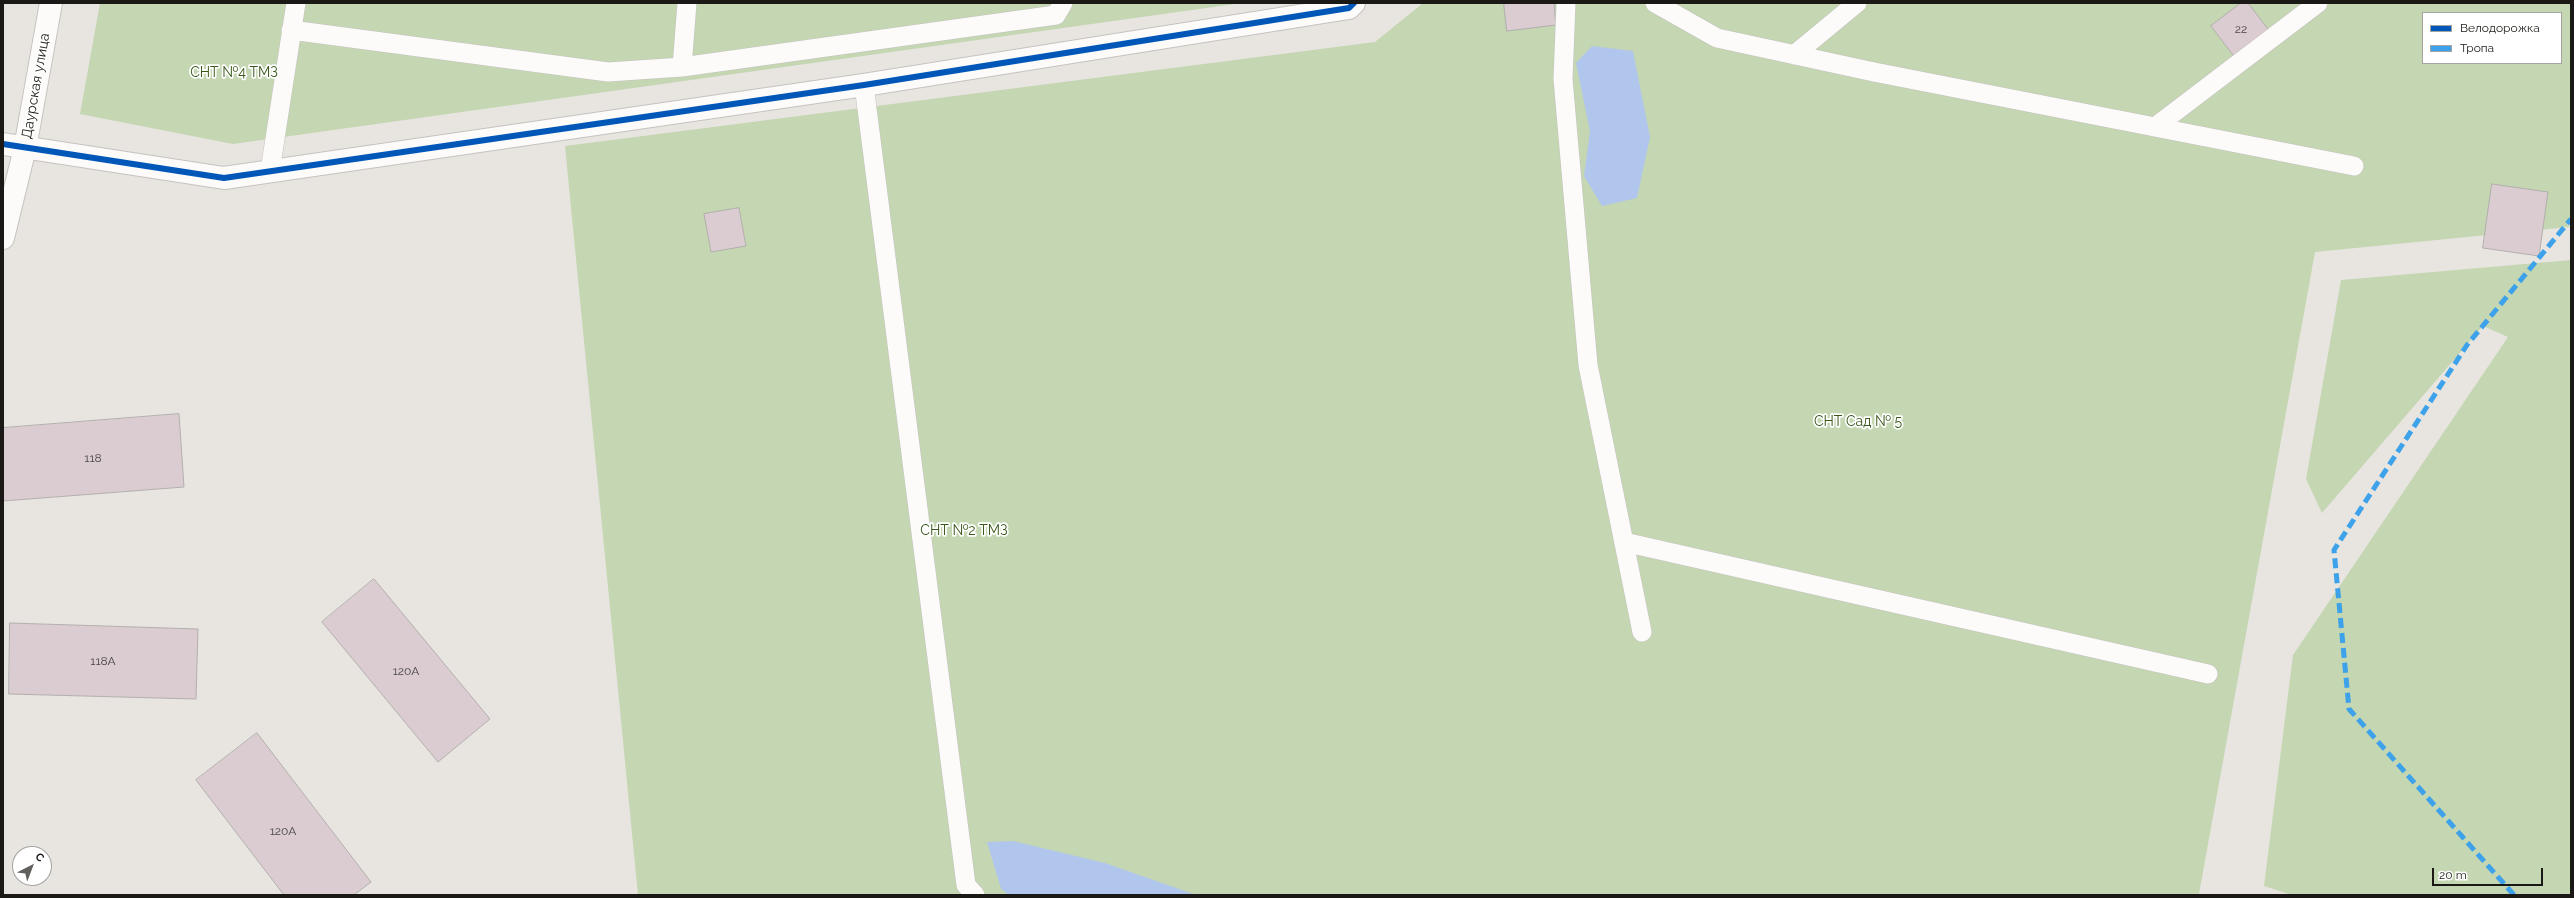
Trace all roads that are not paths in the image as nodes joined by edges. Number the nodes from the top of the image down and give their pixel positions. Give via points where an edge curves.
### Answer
1 (51, 3) edge
2 (296, 3) edge
3 (687, 3) edge
4 (1063, 3) edge
5 (1354, 3) edge
6 (1566, 3) edge
7 (1655, 3) edge
8 (1857, 3) edge
9 (2318, 3) edge
10 (292, 30) junction
11 (1794, 55) junction
12 (682, 67) junction
13 (864, 85) junction
14 (2155, 127) junction
15 (3, 144) edge
16 (25, 148) junction
17 (2354, 166) dead end
18 (270, 171) junction
19 (3, 238) edge
20 (1624, 542) junction
21 (1642, 632) dead end
22 (2208, 674) dead end
23 (975, 895) edge

1 - 16 street, Даурская улица
2 - 10 lane
3 - 12 lane
4 - 12 lane via 1056,14
5 - 13 street via 1349,8
6 - 20 lane via 1563,79 1588,366
7 - 11 lane via 1717,38
8 - 11 lane
9 - 14 lane
10 - 12 lane via 608,72
10 - 18 lane
11 - 14 lane
13 - 18 street
13 - 23 lane via 966,885
14 - 17 lane
15 - 16 street
16 - 18 street via 224,178
16 - 19 street, Даурская улица
20 - 21 lane
20 - 22 lane

